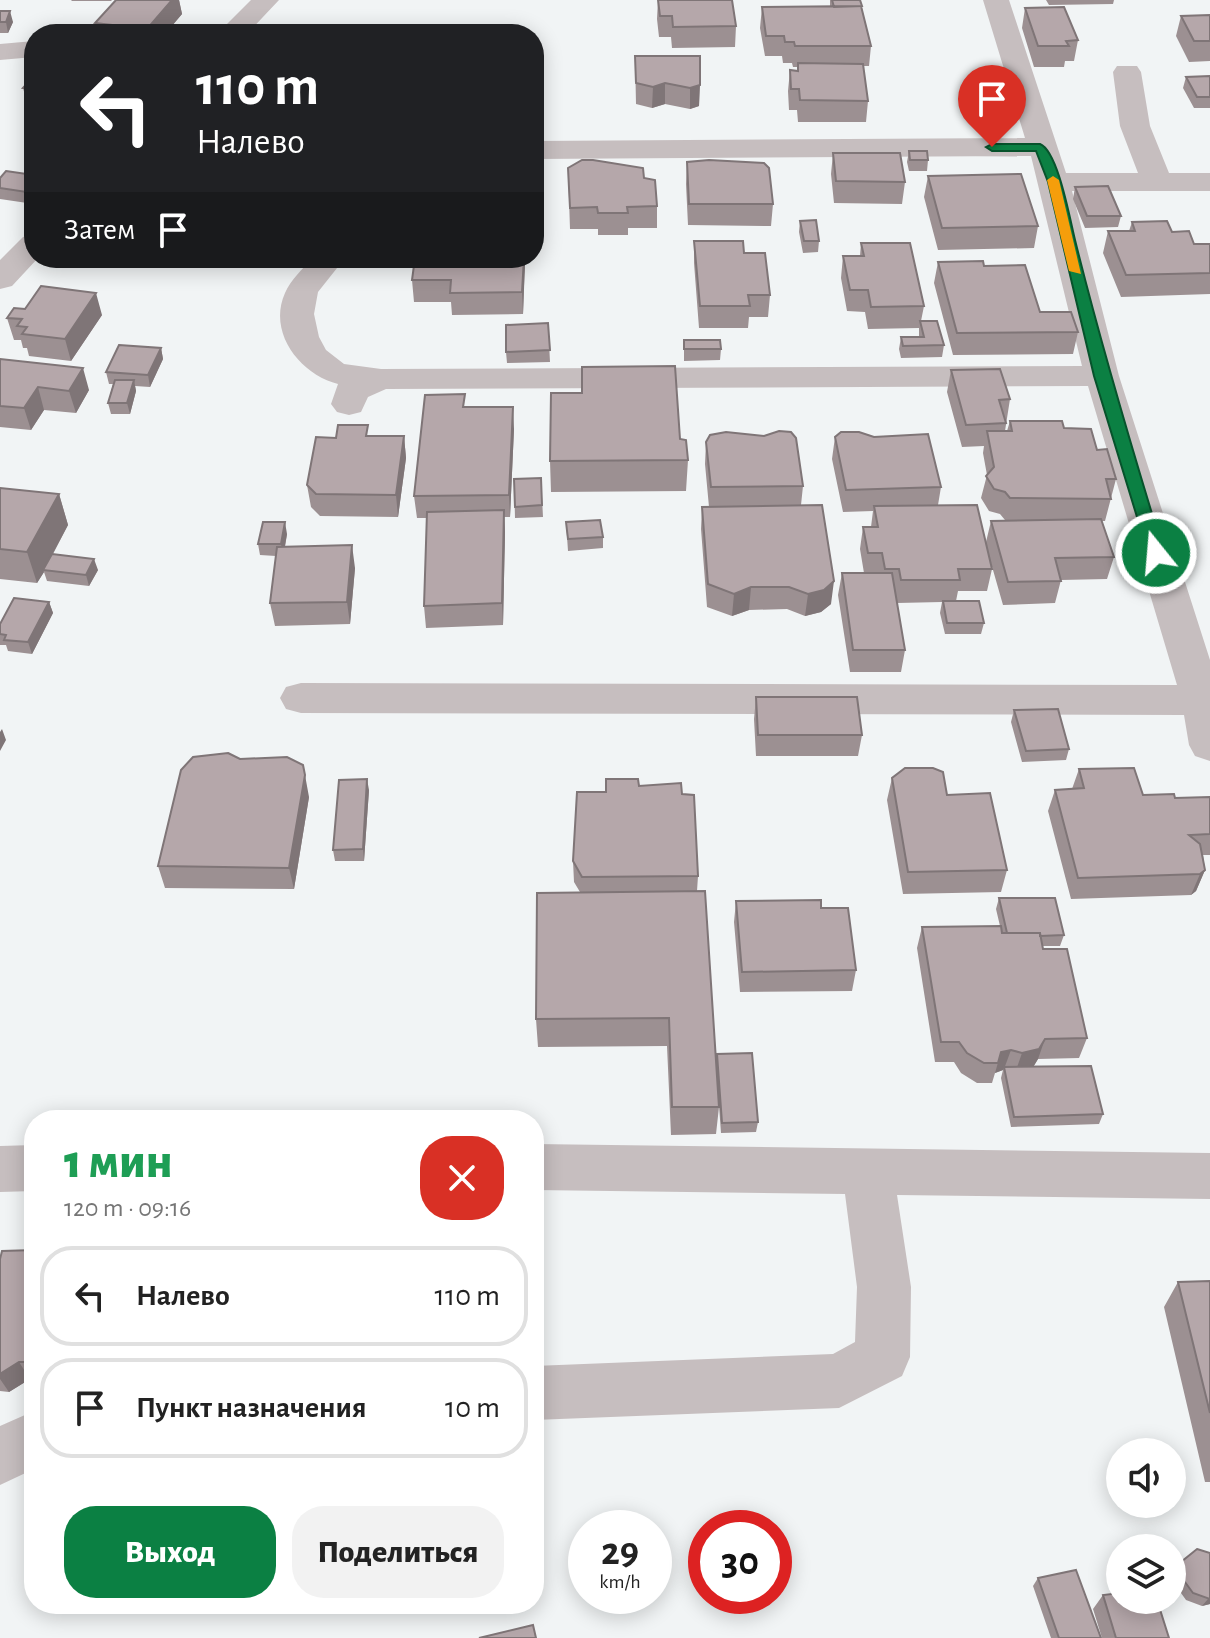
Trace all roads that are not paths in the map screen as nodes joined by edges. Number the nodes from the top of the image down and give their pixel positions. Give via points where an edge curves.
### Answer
1 (266, 0) edge
2 (997, 0) edge
3 (241, 24) edge
4 (24, 50) edge
5 (0, 52) edge
6 (1127, 72) dead end
7 (1040, 147) junction
8 (544, 150) edge
9 (1054, 182) junction
10 (1157, 182) junction
11 (1210, 182) edge
12 (24, 254) edge
13 (321, 268) edge
14 (0, 279) edge
15 (1102, 376) junction
16 (381, 379) junction
17 (349, 404) dead end
18 (301, 698) dead end
19 (1206, 700) edge
20 (1210, 745) edge
21 (544, 1167) edge
22 (24, 1168) edge
23 (1, 1169) edge
24 (868, 1169) junction
25 (1210, 1176) edge
26 (544, 1393) edge
27 (24, 1444) edge
28 (0, 1456) edge

1 - 3 street
2 - 7 street
4 - 5 street
6 - 10 street via 1135,126
7 - 8 street
7 - 9 street
9 - 10 street
9 - 15 street
10 - 11 street
12 - 14 street
13 - 16 street via 302,292 296,317 303,338 316,362 333,372
15 - 16 street
15 - 19 street
16 - 17 street via 351,391
18 - 19 street
19 - 20 street
21 - 24 street
22 - 23 street
24 - 25 street
24 - 26 street via 884,1287 882,1357 839,1381
27 - 28 street

